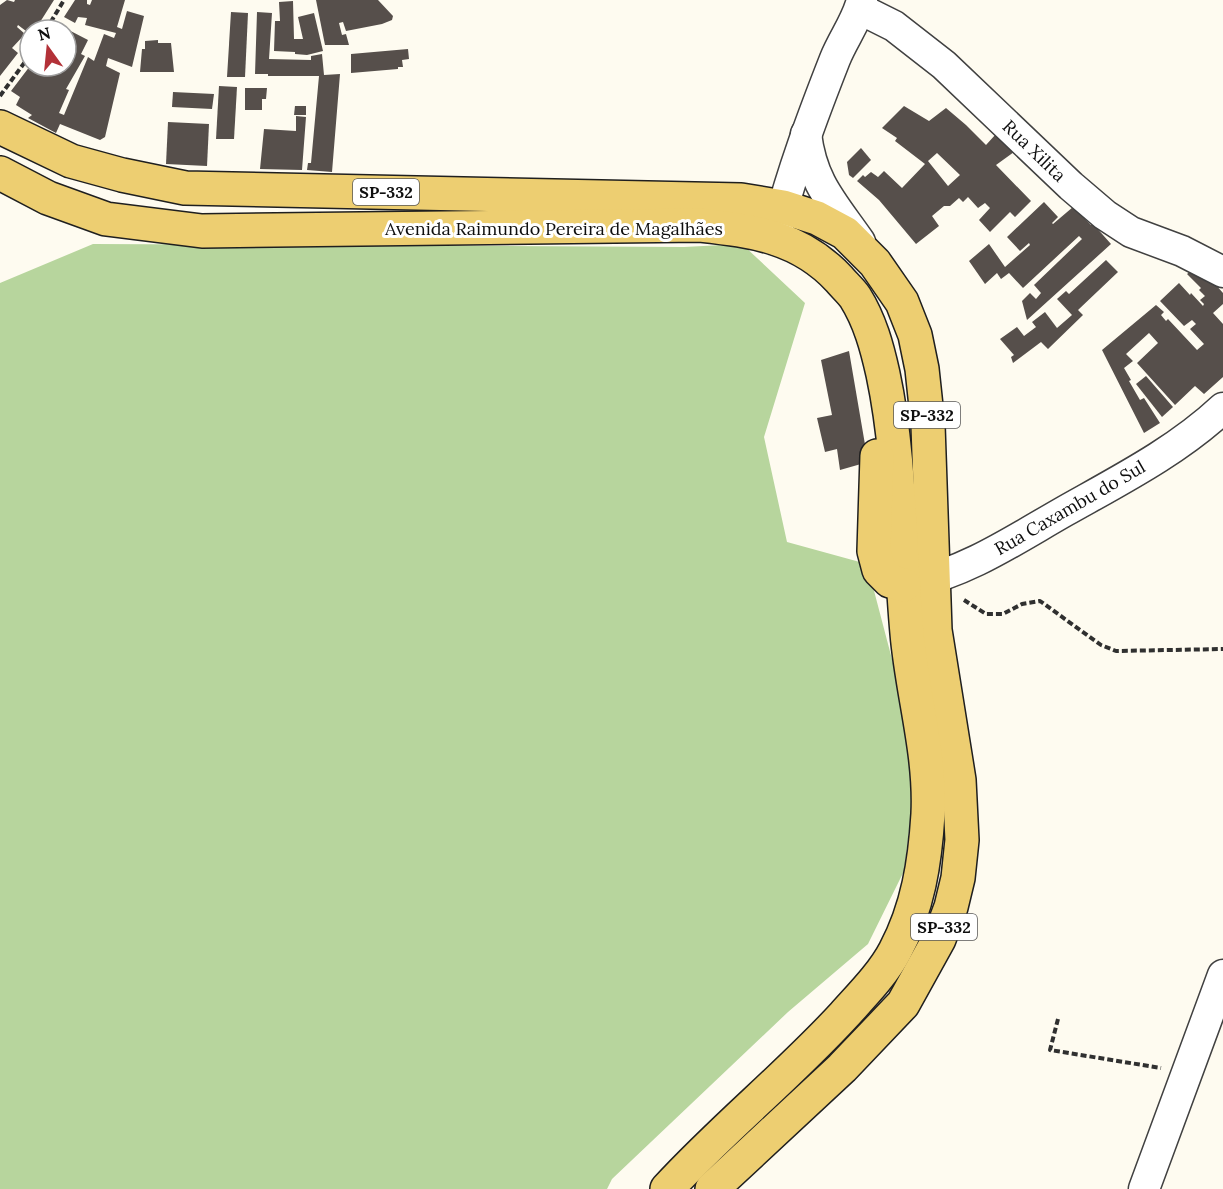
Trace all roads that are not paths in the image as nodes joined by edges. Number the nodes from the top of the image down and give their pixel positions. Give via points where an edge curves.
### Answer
1 (861, 4) edge
2 (0, 127) edge
3 (806, 134) junction
4 (0, 173) edge
5 (779, 222) junction
6 (875, 263) junction
7 (1223, 272) edge
8 (1223, 408) edge
9 (918, 582) junction
10 (1223, 975) edge
11 (667, 1189) edge
12 (712, 1189) edge
13 (1144, 1189) edge

1 - 3 street
1 - 7 street, Rua Xilita via 944,64 1105,215 1131,232
2 - 5 main road, Avenida Raimundo Pereira de Magalhães / SP-332 via 71,161 185,188 741,200
3 - 5 street
3 - 6 street via 813,170 829,200
4 - 5 main road, Avenida Raimundo Pereira de Magalhães / SP-332 via 48,198 106,219 202,231 700,225 736,229
5 - 6 main road, Avenida Raimundo Pereira de Magalhães / SP-332 via 817,218 844,233
5 - 9 main road, Avenida Raimundo Pereira de Magalhães / SP-332 via 853,294 868,320 877,347 874,551 879,570 890,581
6 - 9 main road, Avenida Raimundo Pereira de Magalhães / SP-332 via 902,302 915,335 922,369 928,425
8 - 9 street, Rua Caxambu do Sul via 1200,430 1139,469 968,566
9 - 11 main road, Avenida Raimundo Pereira de Magalhães / SP-332 via 907,634 927,760 925,855 916,900 894,952 862,995
9 - 12 main road, Avenida Raimundo Pereira de Magalhães / SP-332 via 935,630 959,780 962,840 951,907 939,939 903,1004 842,1068
10 - 13 street

